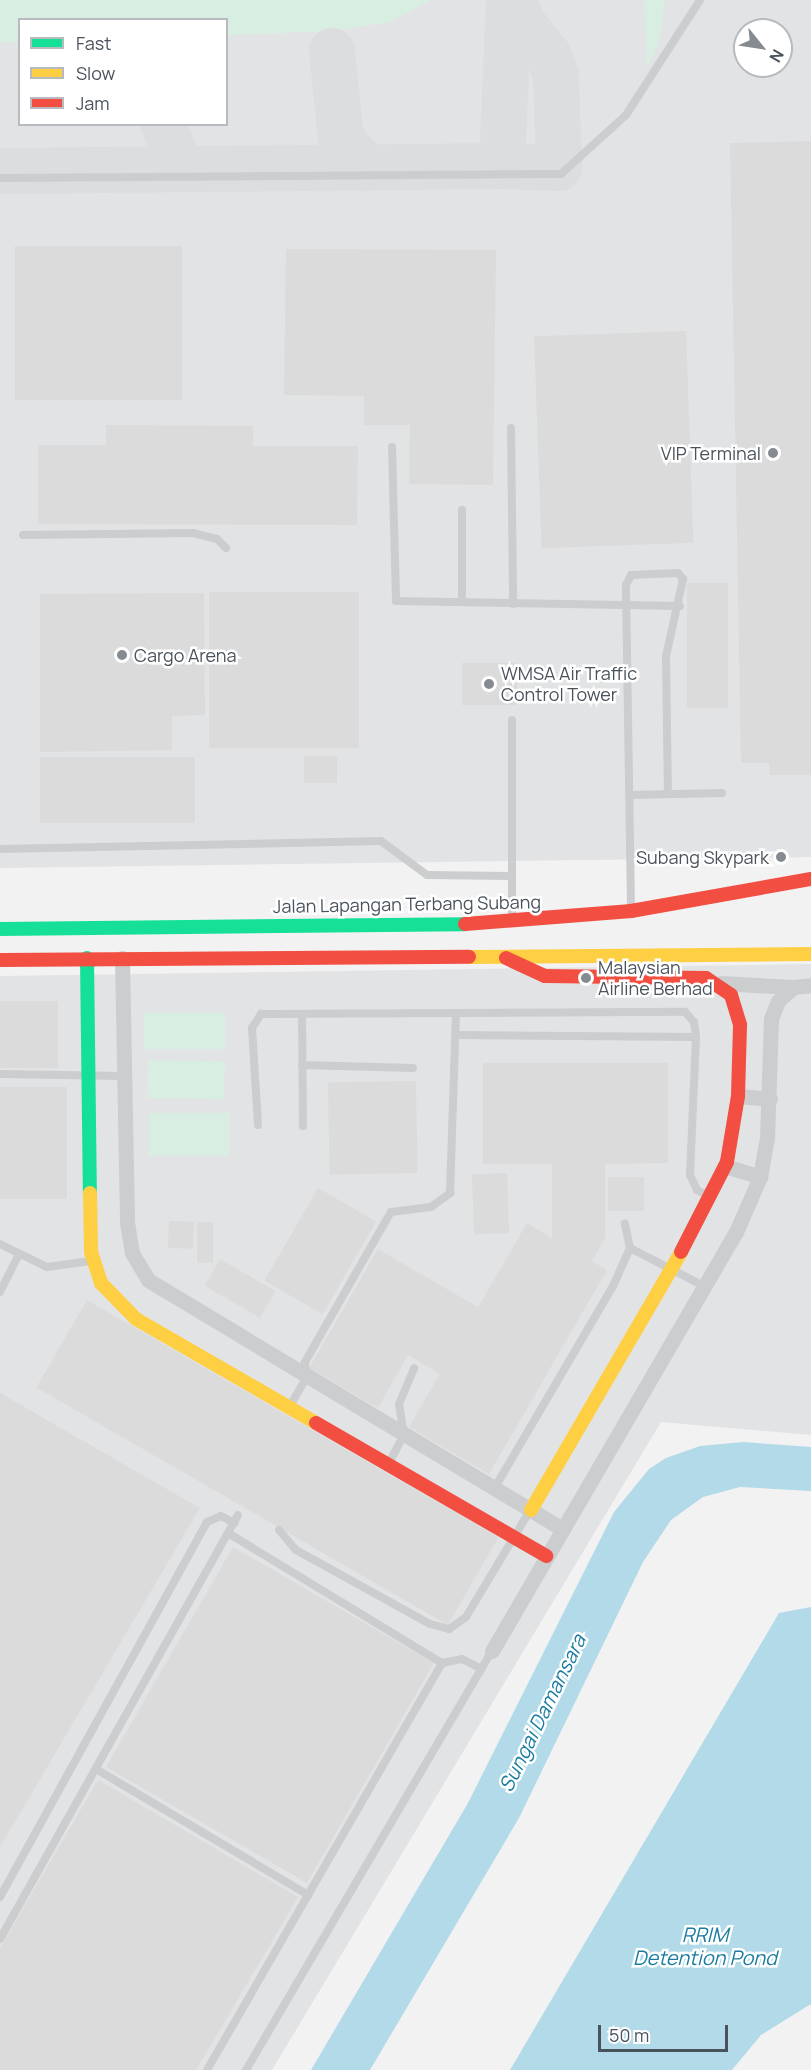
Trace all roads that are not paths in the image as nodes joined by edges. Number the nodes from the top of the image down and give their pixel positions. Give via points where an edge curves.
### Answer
1 (700, 0) edge
2 (0, 178) edge
3 (511, 428) dead end
4 (392, 447) dead end
5 (462, 510) dead end
6 (23, 535) dead end
7 (226, 548) dead end
8 (462, 602) junction
9 (513, 604) junction
10 (680, 606) junction
11 (626, 607) junction
12 (512, 720) dead end
13 (722, 793) dead end
14 (668, 794) junction
15 (630, 795) junction
16 (0, 849) edge
17 (512, 876) junction
18 (811, 879) edge
19 (631, 911) junction
20 (512, 923) junction
21 (0, 929) edge
22 (811, 954) edge
23 (87, 958) junction
24 (122, 958) junction
25 (506, 958) junction
26 (0, 960) edge
27 (721, 983) junction
28 (811, 985) edge
29 (794, 987) junction
30 (456, 1013) junction
31 (302, 1014) junction
32 (456, 1035) junction
33 (696, 1037) junction
34 (302, 1065) junction
35 (413, 1068) dead end
36 (0, 1074) edge
37 (89, 1075) junction
38 (124, 1076) junction
39 (738, 1096) junction
40 (770, 1099) junction
41 (258, 1125) dead end
42 (303, 1126) dead end
43 (725, 1166) junction
44 (760, 1177) junction
45 (713, 1198) junction
46 (625, 1224) dead end
47 (0, 1244) edge
48 (630, 1248) junction
49 (19, 1254) junction
50 (94, 1261) junction
51 (672, 1269) junction
52 (706, 1287) junction
53 (0, 1292) edge
54 (414, 1368) dead end
55 (307, 1377) junction
56 (290, 1406) junction
57 (404, 1436) junction
58 (388, 1464) junction
59 (494, 1489) junction
60 (531, 1510) junction
61 (238, 1515) dead end
62 (234, 1523) junction
63 (562, 1529) junction
64 (279, 1530) dead end
65 (228, 1533) junction
66 (514, 1536) junction
67 (546, 1556) junction
68 (492, 1651) joint
69 (442, 1663) junction
70 (482, 1669) junction
71 (96, 1769) junction
72 (308, 1895) junction
73 (0, 1897) edge
74 (0, 1940) edge
75 (207, 2070) edge
76 (246, 2070) edge

1 - 2 lane via 626,115 561,174 540,178
3 - 9 lane
4 - 8 lane via 396,601
5 - 8 lane
6 - 7 lane via 193,533 217,539
8 - 9 lane
9 - 11 lane
10 - 11 lane
10 - 11 lane via 683,579 678,573 631,575
10 - 14 lane via 666,656
11 - 15 lane
12 - 17 lane
13 - 14 lane
14 - 15 lane
15 - 19 lane
16 - 17 lane via 381,841 427,874
17 - 20 lane
18 - 19 street, Jalan Lapangan Terbang Subang
19 - 20 street, Jalan Lapangan Terbang Subang
20 - 21 street, Jalan Lapangan Terbang Subang
22 - 25 street
23 - 24 street
23 - 26 street
23 - 37 street
24 - 25 street
24 - 38 street
25 - 27 street via 545,976 706,978
27 - 29 street
27 - 39 street via 731,995 740,1025
28 - 29 street
29 - 40 street via 778,1001 771,1019
30 - 31 lane
30 - 32 lane
30 - 33 lane via 685,1012 694,1022
31 - 34 lane
31 - 41 lane via 261,1014 252,1028
32 - 33 lane
32 - 55 lane via 450,1193 431,1207 391,1212 305,1362
33 - 45 lane via 690,1175 697,1190
34 - 35 lane
34 - 42 lane
36 - 37 lane
37 - 38 lane
37 - 50 street
38 - 55 street via 127,1222 132,1253 148,1280
39 - 40 street
39 - 43 street
40 - 44 street
43 - 44 street
43 - 45 street
44 - 52 street
45 - 51 street
46 - 48 lane
47 - 49 lane
48 - 51 lane
48 - 59 lane
49 - 50 lane via 60,1268
49 - 53 lane
50 - 56 street via 100,1283 136,1318
51 - 52 lane
51 - 60 street
52 - 63 street
54 - 57 lane via 399,1404
55 - 56 lane
55 - 57 street
56 - 58 street
57 - 58 lane
57 - 59 street
58 - 66 street
59 - 60 street
60 - 63 street
60 - 66 lane
61 - 62 lane
62 - 65 lane
62 - 73 lane via 221,1516 207,1522
63 - 67 street
64 - 66 lane via 296,1550 430,1624 449,1629 466,1617
65 - 69 lane
65 - 71 lane
66 - 67 street
67 - 68 street
68 - 70 lane
69 - 70 lane via 462,1659
69 - 72 lane
70 - 76 lane
71 - 72 lane
71 - 74 lane
72 - 75 lane

